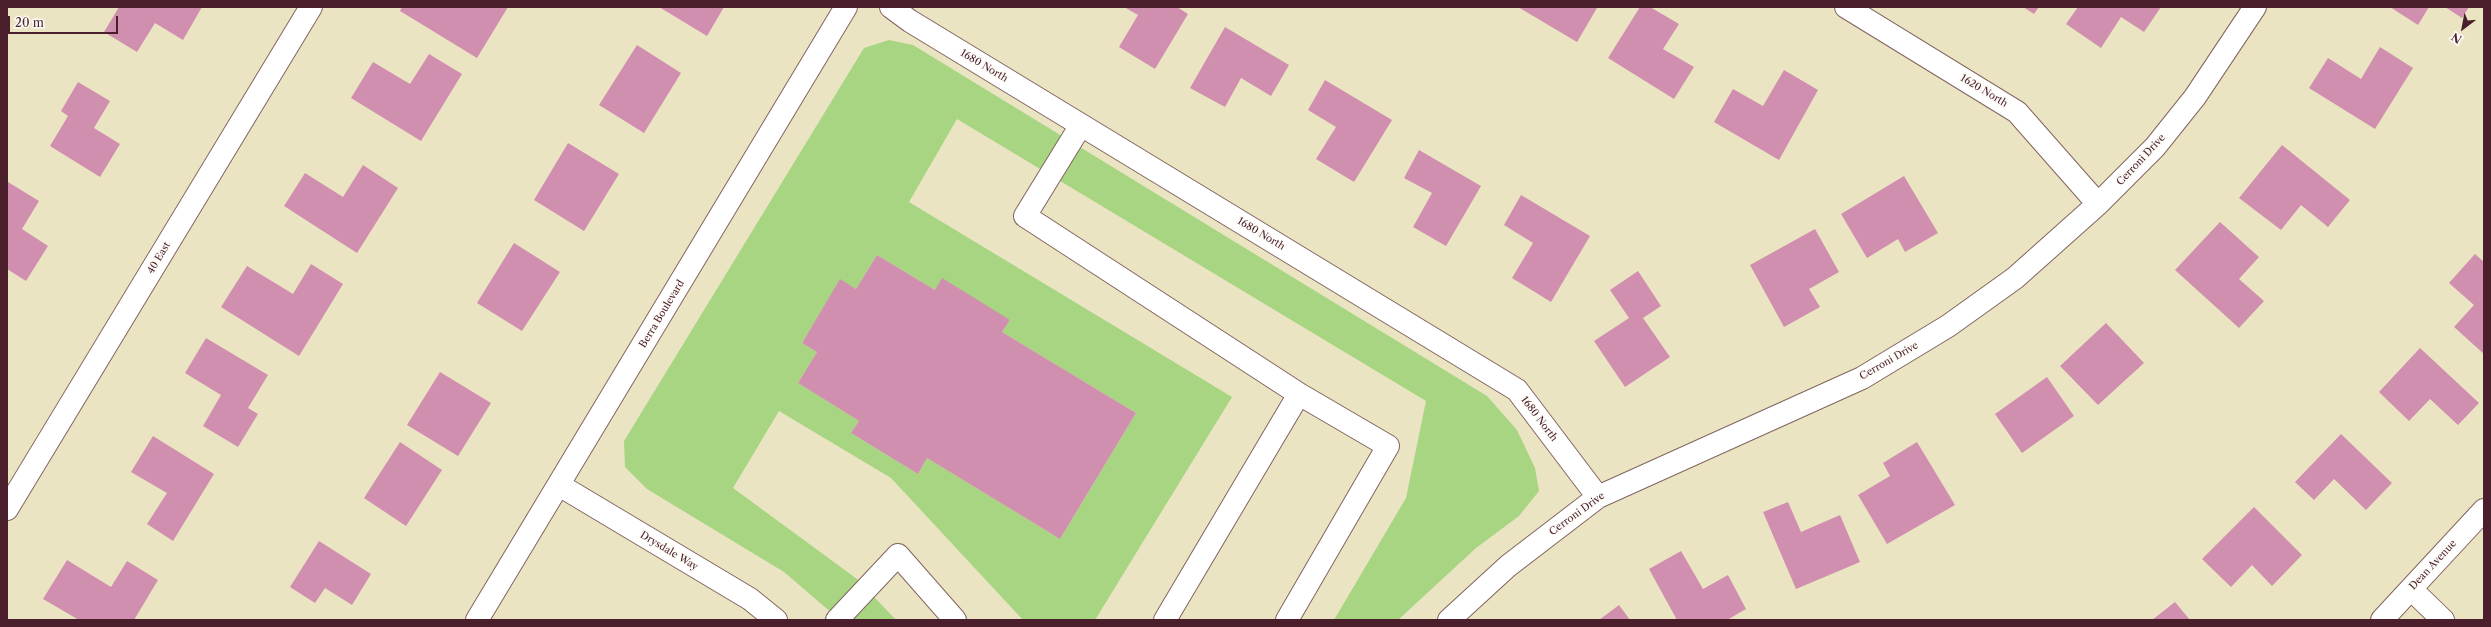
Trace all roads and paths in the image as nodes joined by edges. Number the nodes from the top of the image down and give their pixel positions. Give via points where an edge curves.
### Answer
1 (311, 7) edge
2 (846, 7) edge
3 (891, 7) edge
4 (1846, 7) edge
5 (2255, 7) edge
6 (1081, 125) junction
7 (2098, 204) junction
8 (1299, 394) junction
9 (559, 484) junction
10 (1598, 497) junction
11 (7, 509) edge
12 (2484, 510) edge
13 (2411, 590) junction
14 (477, 620) edge
15 (776, 620) edge
16 (837, 620) edge
17 (955, 620) edge
18 (1165, 620) edge
19 (1287, 620) edge
20 (1449, 620) edge
21 (2382, 620) edge
22 (2443, 620) edge

1 - 11 street, 40 East
2 - 9 street, Berra Boulevard
3 - 6 street, 1680 North
4 - 7 street, 1620 North via 2017,112
5 - 7 street, Cerroni Drive via 2195,97 2164,136
6 - 8 street via 1025,216
6 - 10 street, 1680 North via 1517,390
7 - 10 street, Cerroni Drive via 2015,278 1948,326 1862,378
8 - 18 street
8 - 19 street via 1388,446
9 - 14 street, Berra Boulevard
9 - 15 street, Drysdale Way via 750,599
10 - 20 street, Cerroni Drive via 1508,566
12 - 13 street, Dean Avenue
13 - 21 street, Dean Avenue
13 - 22 street
16 - 17 street via 898,555

